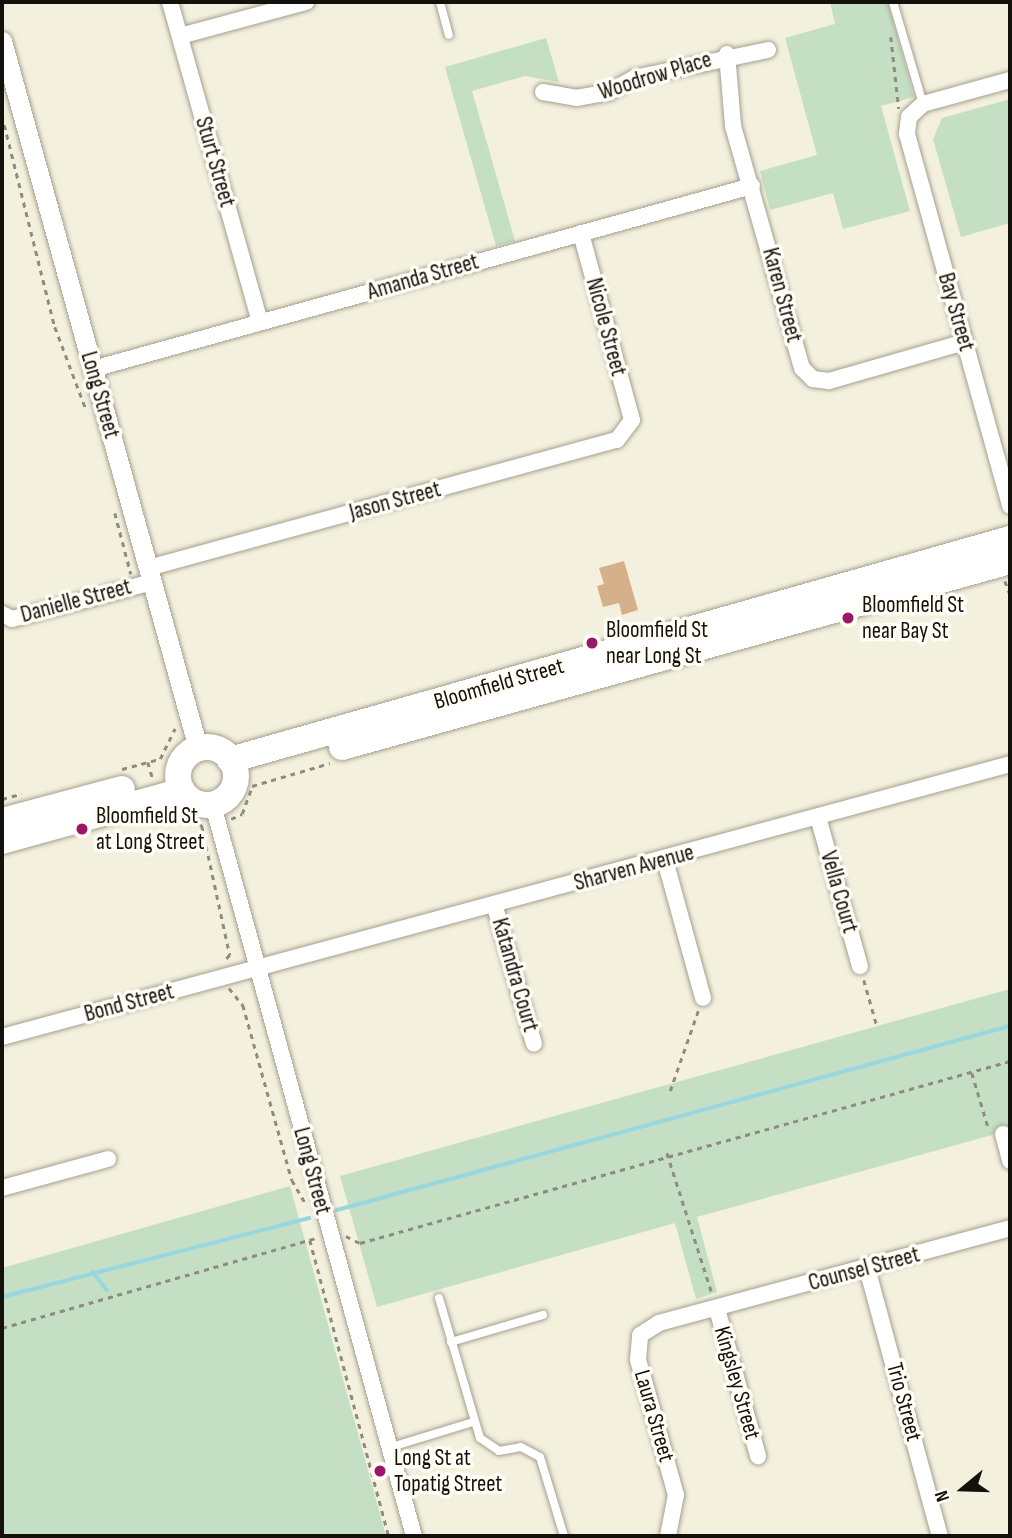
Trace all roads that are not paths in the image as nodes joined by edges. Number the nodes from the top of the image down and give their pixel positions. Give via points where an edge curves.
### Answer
1 (170, 2) edge
2 (306, 2) edge
3 (440, 2) edge
4 (893, 2) edge
5 (449, 35) dead end
6 (180, 36) junction
7 (2, 41) edge
8 (768, 50) dead end
9 (727, 54) junction
10 (1010, 80) edge
11 (543, 92) dead end
12 (923, 104) junction
13 (752, 186) junction
14 (581, 233) junction
15 (260, 323) junction
16 (965, 342) junction
17 (93, 369) junction
18 (632, 420) joint
19 (1010, 506) edge
20 (1010, 539) edge
21 (1009, 571) edge
22 (145, 579) junction
23 (2, 614) edge
24 (198, 748) junction
25 (1010, 764) edge
26 (233, 768) junction
27 (179, 791) junction
28 (213, 805) junction
29 (818, 817) junction
30 (2, 821) edge
31 (2, 841) edge
32 (665, 860) junction
33 (495, 907) junction
34 (860, 966) road end
35 (257, 970) junction
36 (703, 998) road end
37 (2, 1037) edge
38 (534, 1044) dead end
39 (1003, 1134) road end
40 (108, 1159) dead end
41 (1010, 1161) edge
42 (2, 1188) edge
43 (1010, 1228) edge
44 (867, 1268) junction
45 (439, 1298) dead end
46 (717, 1309) junction
47 (543, 1315) dead end
48 (451, 1342) junction
49 (474, 1422) junction
50 (388, 1448) junction
51 (758, 1456) dead end
52 (414, 1536) edge
53 (564, 1536) edge
54 (668, 1536) edge
55 (940, 1536) edge

1 - 6 street, Sturt Street
2 - 6 street
3 - 5 lane
4 - 12 lane
6 - 15 street, Sturt Street
7 - 17 street, Long Street
8 - 9 street, Woodrow Place
9 - 11 street, Woodrow Place via 634,78 609,92 576,98
9 - 13 street, Karen Street via 731,113
10 - 12 street
12 - 16 street, Bay Street via 909,117 907,134
13 - 14 street, Amanda Street
13 - 16 street, Karen Street via 802,368 813,379 829,381
14 - 15 street, Amanda Street
14 - 18 street, Nicole Street
15 - 17 street, Amanda Street
16 - 19 street, Bay Street
17 - 22 street, Long Street
18 - 22 street, Jason Street via 617,440
20 - 26 highway, Bloomfield Street
21 - 26 highway, Bloomfield Street
22 - 23 street, Danielle Street via 12,619
22 - 24 street, Long Street
24 - 26 highway via 216,749
24 - 27 highway via 184,758
25 - 29 street, Sharven Avenue
26 - 28 highway via 229,794
27 - 28 highway via 195,803
27 - 30 highway
27 - 31 highway
28 - 35 street, Long Street
29 - 32 street, Sharven Avenue
29 - 34 street, Vella Court
32 - 33 street, Sharven Avenue
32 - 36 street
33 - 35 street, Sharven Avenue
33 - 38 street, Katandra Court
35 - 37 street, Bond Street
35 - 50 street, Long Street
39 - 41 street
40 - 42 street
43 - 44 street, Counsel Street
44 - 46 street, Counsel Street
44 - 55 street, Trio Street
45 - 48 lane
46 - 51 street, Kingsley Street
46 - 54 street, Laura Street via 649,1327 636,1347 676,1495
47 - 48 lane
48 - 49 lane
49 - 50 lane
49 - 53 lane via 480,1438 499,1451 521,1447 540,1457
50 - 52 street, Long Street

